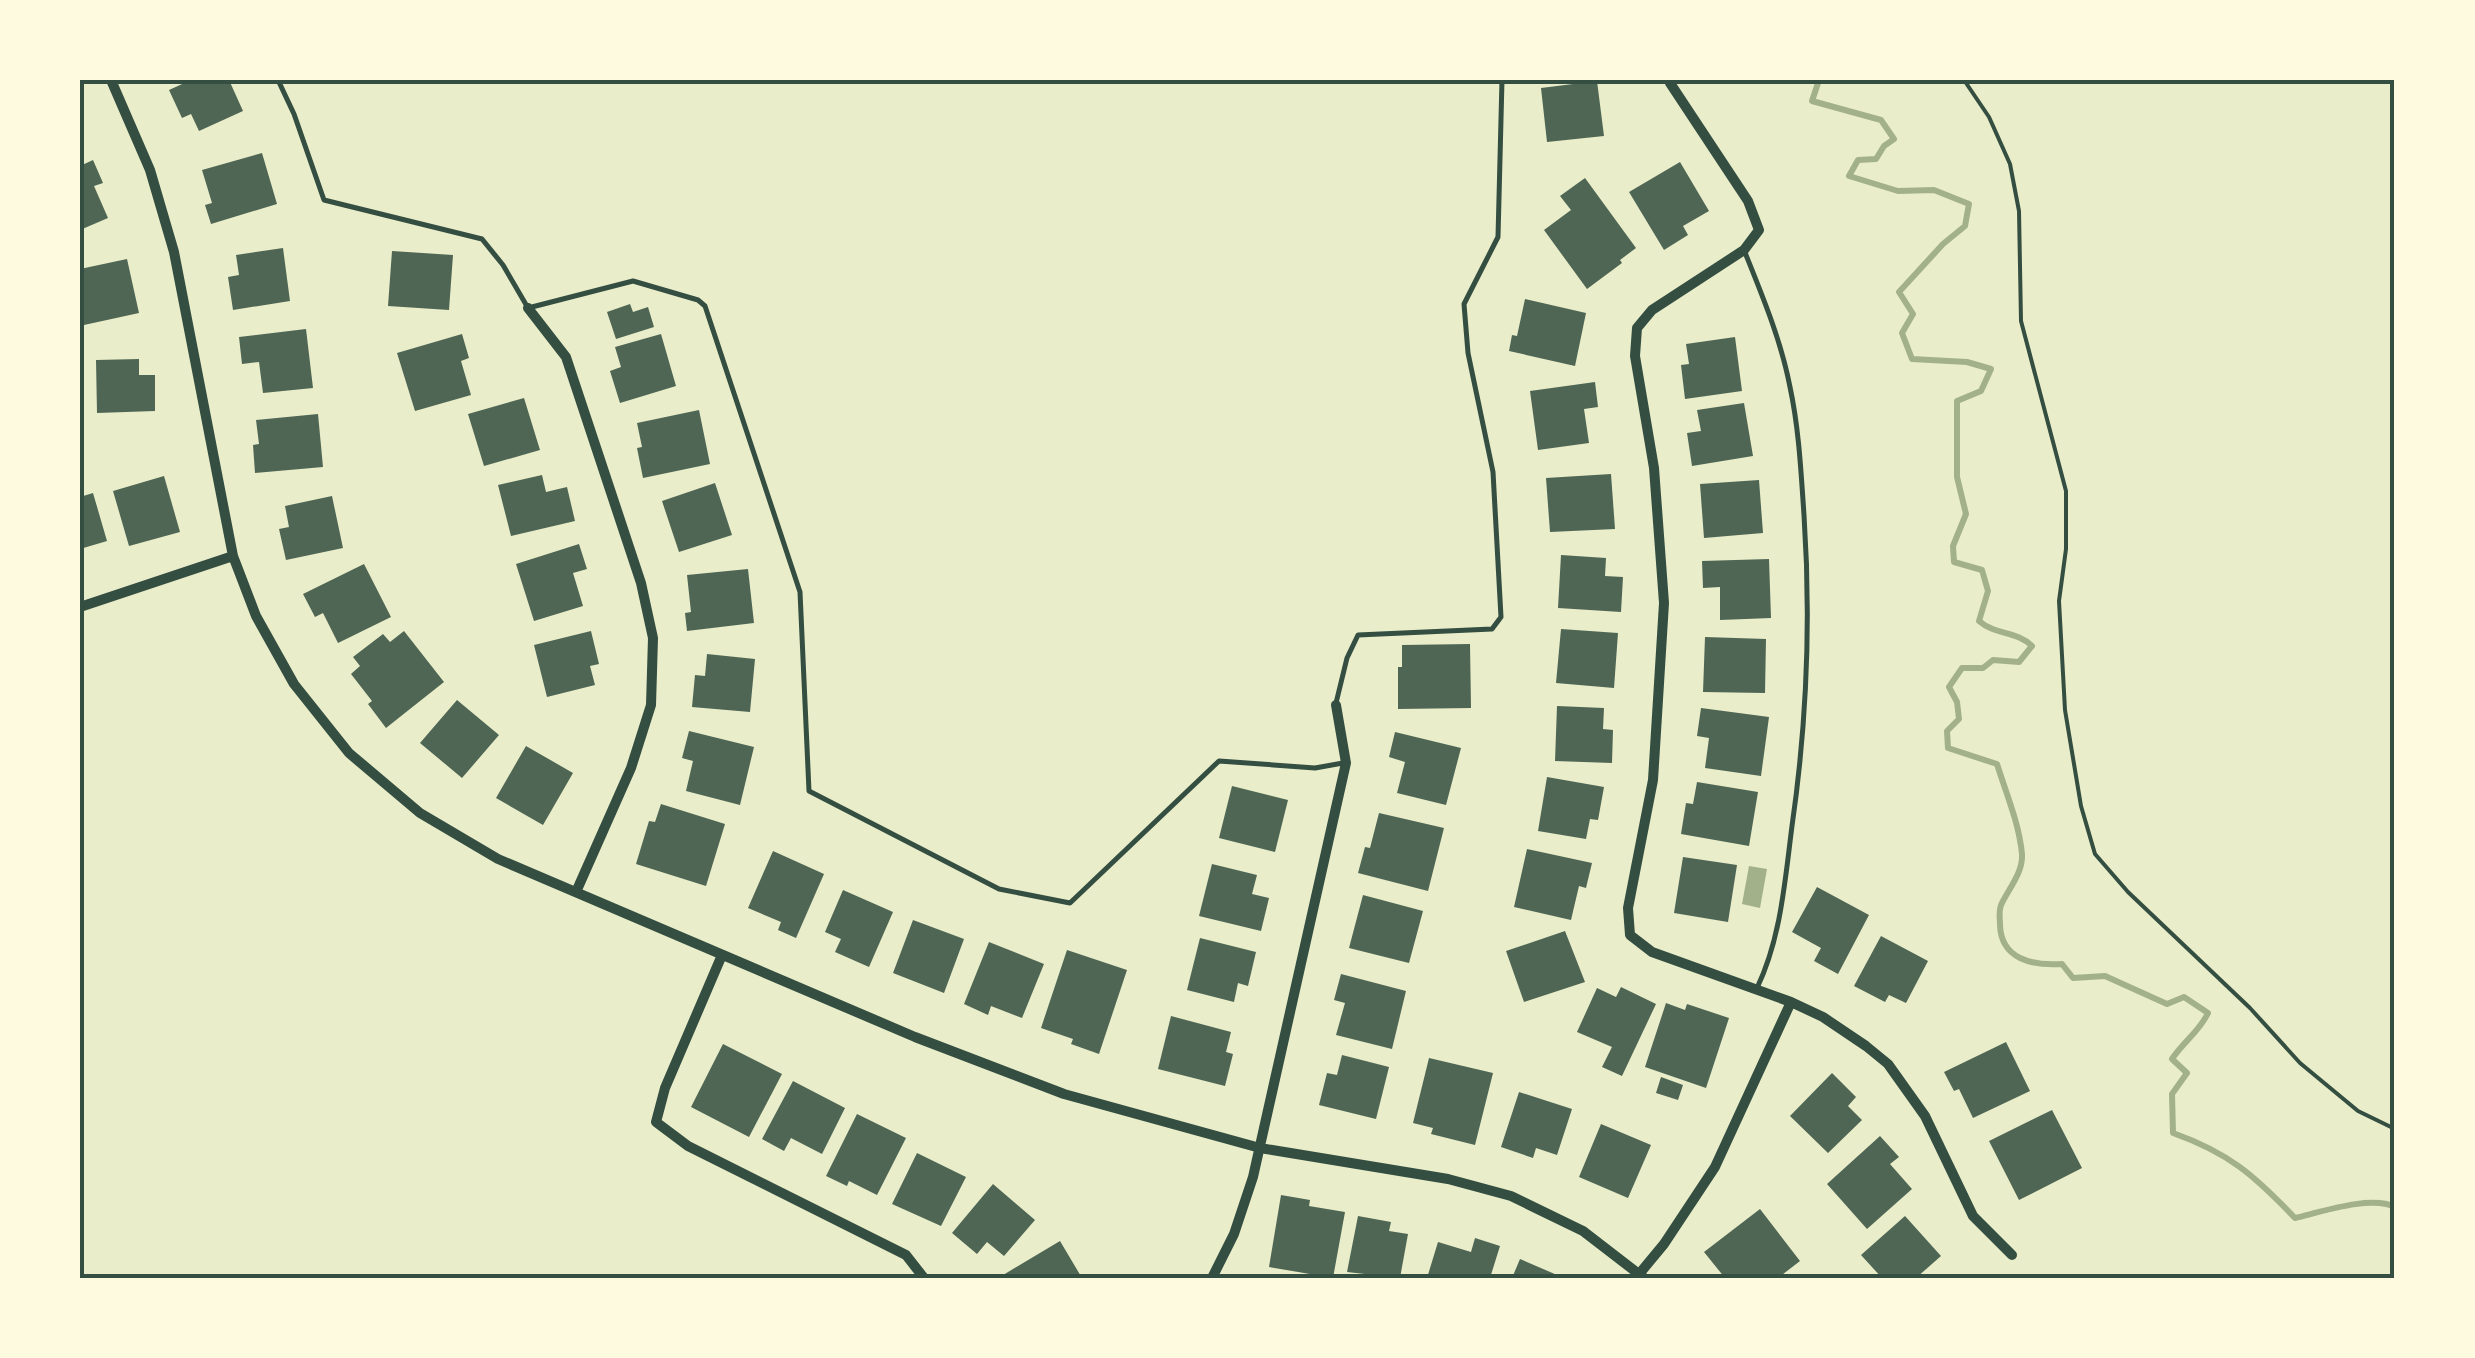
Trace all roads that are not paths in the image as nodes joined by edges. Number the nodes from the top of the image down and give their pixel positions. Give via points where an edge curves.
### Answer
1 (111, 80) edge
2 (278, 80) edge
3 (1502, 80) edge
4 (1672, 81) edge
5 (1744, 250) junction
6 (528, 308) junction
7 (233, 556) junction
8 (80, 607) edge
9 (1336, 706) joint
10 (1346, 763) junction
11 (576, 892) junction
12 (722, 955) junction
13 (1756, 990) junction
14 (1791, 1002) junction
15 (1260, 1148) junction
16 (2012, 1255) dead end
17 (1642, 1276) edge
18 (924, 1278) edge
19 (1212, 1278) edge

1 - 7 street via 150,170 174,252
2 - 6 lane via 324,200 482,239
3 - 9 lane via 1498,238 1464,304 1494,472 1501,617 1492,628 1358,635
4 - 5 street via 1748,201 1759,230
5 - 13 lane via 1790,387 1809,629 1787,866 1768,966
5 - 13 street via 1652,310 1637,328 1664,603 1653,780 1628,908 1630,935 1652,952
6 - 10 lane via 633,281 705,306 800,592 809,791 999,889 1070,904 1219,761 1315,768
6 - 11 street via 566,357 653,638 650,705 636,752
7 - 8 street
7 - 11 street via 256,616 294,684 348,753 420,814 498,859
9 - 10 street
10 - 15 street
11 - 12 street
12 - 15 street via 1064,1094
12 - 18 street via 656,1122 688,1146 906,1256
13 - 14 street
14 - 16 street via 1845,1030 1888,1064 1926,1116 1973,1216
14 - 17 street via 1716,1166
15 - 17 street via 1511,1196 1582,1231
15 - 19 street via 1234,1234

